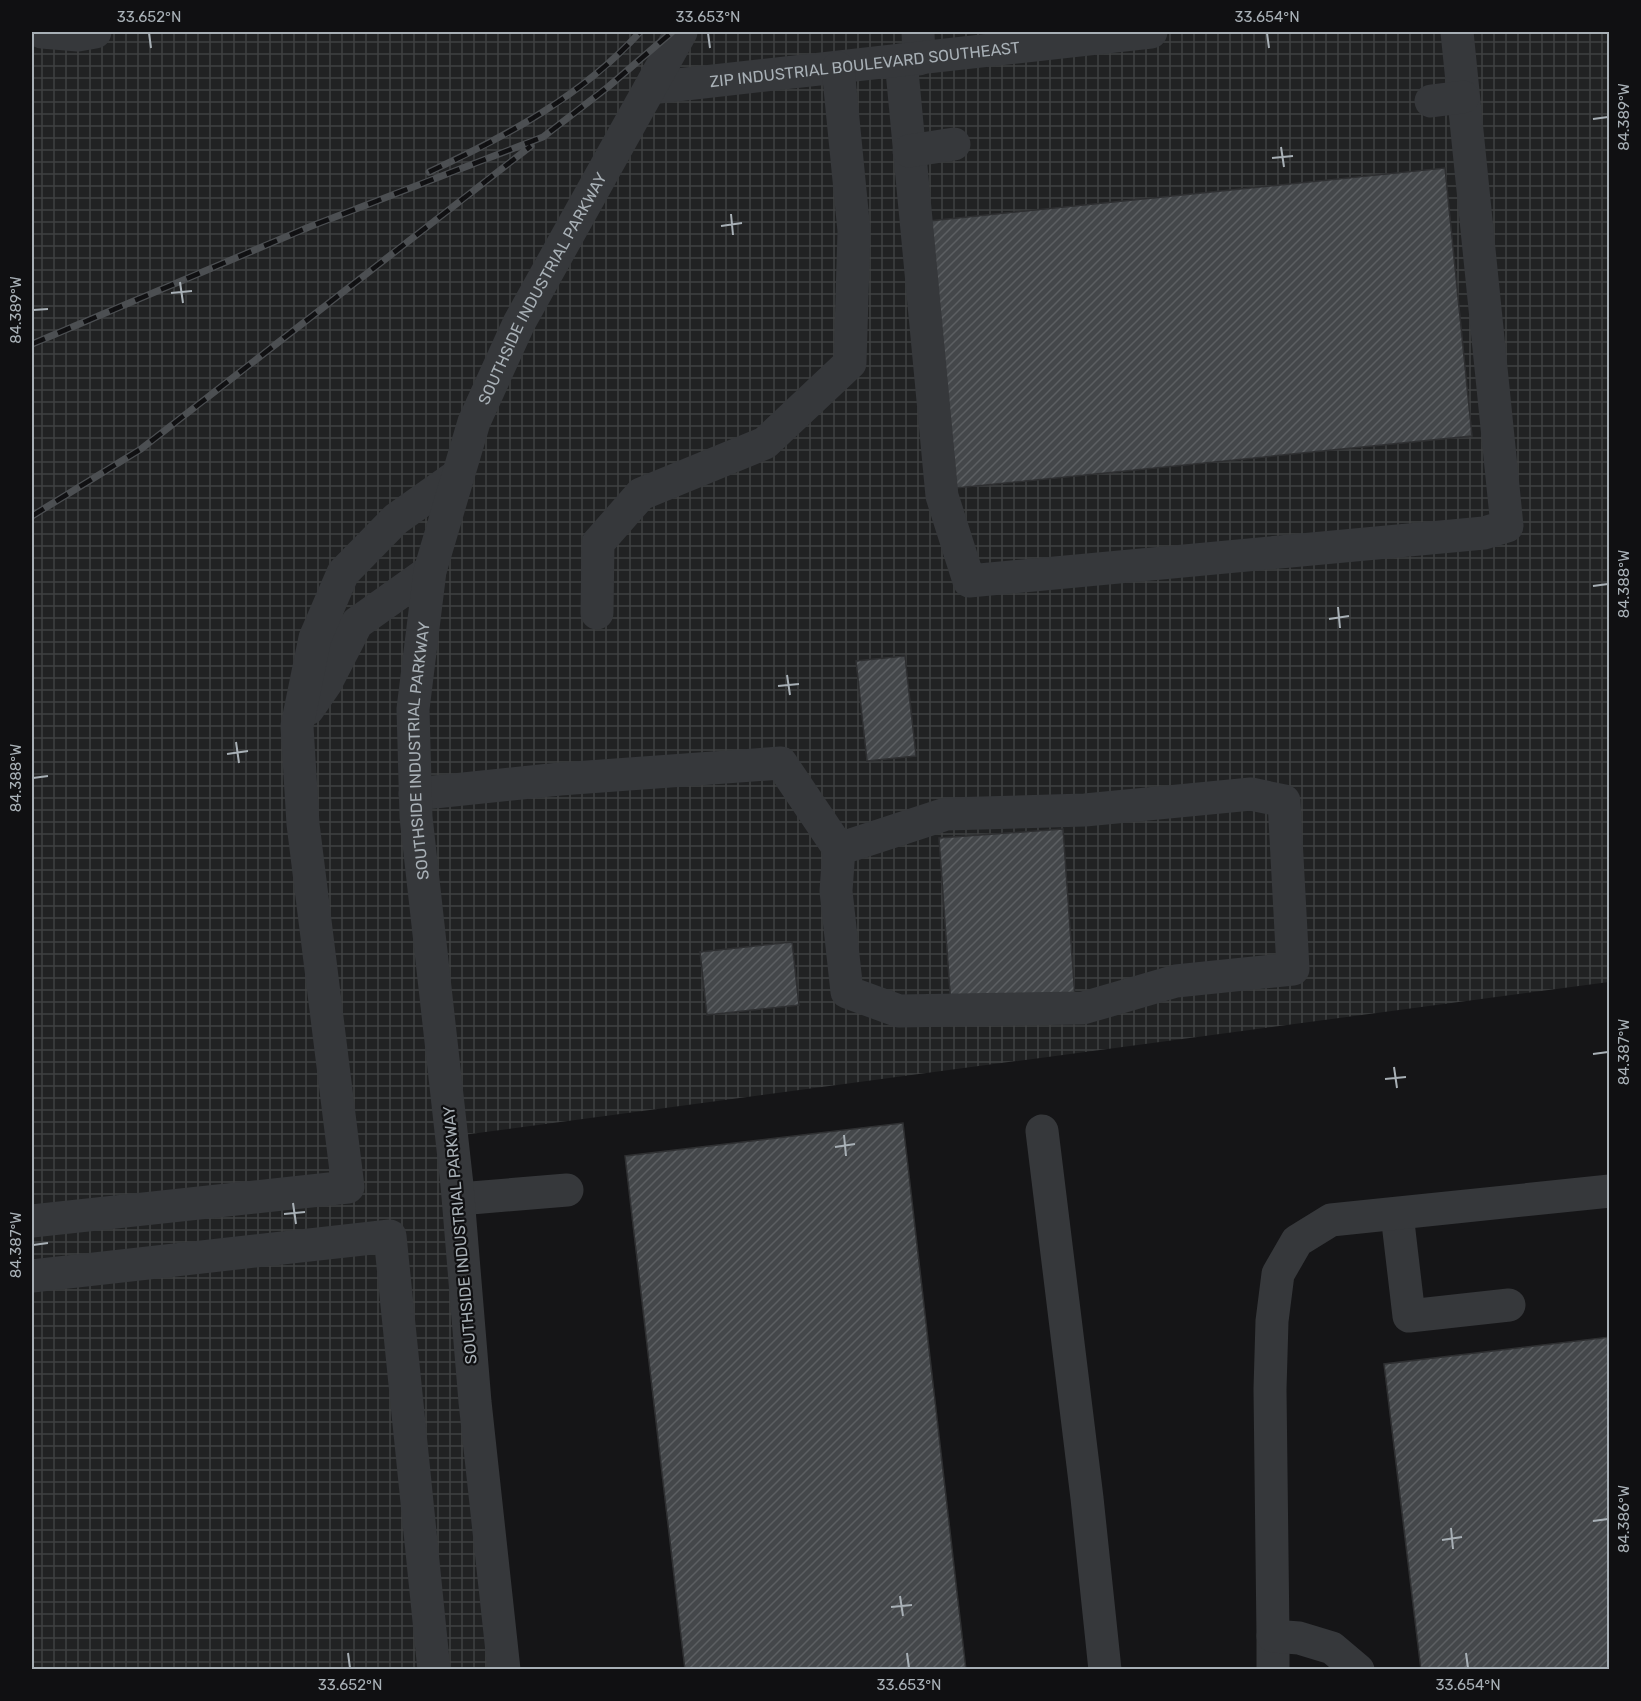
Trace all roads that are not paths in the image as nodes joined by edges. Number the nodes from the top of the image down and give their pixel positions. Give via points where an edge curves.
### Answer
1 (42, 32) edge
2 (95, 32) edge
3 (681, 32) edge
4 (1151, 32) edge
5 (1457, 32) edge
6 (912, 50) edge
7 (838, 68) junction
8 (650, 88) junction
9 (1463, 97) junction
10 (1431, 101) dead end
11 (954, 144) dead end
12 (909, 151) junction
13 (459, 474) junction
14 (430, 571) junction
15 (597, 613) dead end
16 (297, 726) junction
17 (415, 794) junction
18 (839, 849) junction
19 (1042, 1131) dead end
20 (567, 1190) dead end
21 (1610, 1191) edge
22 (459, 1198) junction
23 (1396, 1214) junction
24 (32, 1221) edge
25 (32, 1276) edge
26 (1509, 1305) dead end
27 (1273, 1636) junction
28 (435, 1670) edge
29 (504, 1670) edge
30 (1105, 1670) edge
31 (1273, 1670) edge
32 (1358, 1670) edge

1 - 2 street
3 - 8 street, SOUTHSIDE INDUSTRIAL PARKWAY
4 - 6 street, ZIP INDUSTRIAL BOULEVARD SOUTHEAST
5 - 9 street
6 - 7 street, ZIP INDUSTRIAL BOULEVARD SOUTHEAST
6 - 12 street
7 - 8 street, ZIP INDUSTRIAL BOULEVARD SOUTHEAST
7 - 15 street via 855,231 850,363 765,442 641,494 598,543
8 - 13 street, SOUTHSIDE INDUSTRIAL PARKWAY via 519,323 474,422
9 - 10 street
9 - 12 street via 1507,526 1484,533 969,582 942,496
11 - 12 street
13 - 14 street, SOUTHSIDE INDUSTRIAL PARKWAY
13 - 16 street via 396,519 343,573 315,638
14 - 16 street via 357,623 326,683
14 - 17 street, SOUTHSIDE INDUSTRIAL PARKWAY via 413,709
16 - 24 street via 303,824 348,1187
17 - 18 street via 560,778 781,763
17 - 22 street, SOUTHSIDE INDUSTRIAL PARKWAY
18 - 18 street via 946,814 1085,810 1251,794 1284,801 1293,969 1176,981 1083,1008 899,1011 847,992 836,891
19 - 30 street
20 - 22 street
21 - 23 street
22 - 29 street, SOUTHSIDE INDUSTRIAL PARKWAY via 475,1402
23 - 26 street via 1409,1316
23 - 27 street via 1331,1220 1297,1241 1278,1274 1270,1389
25 - 28 street via 390,1236
27 - 31 street
27 - 32 street via 1299,1638 1332,1648

